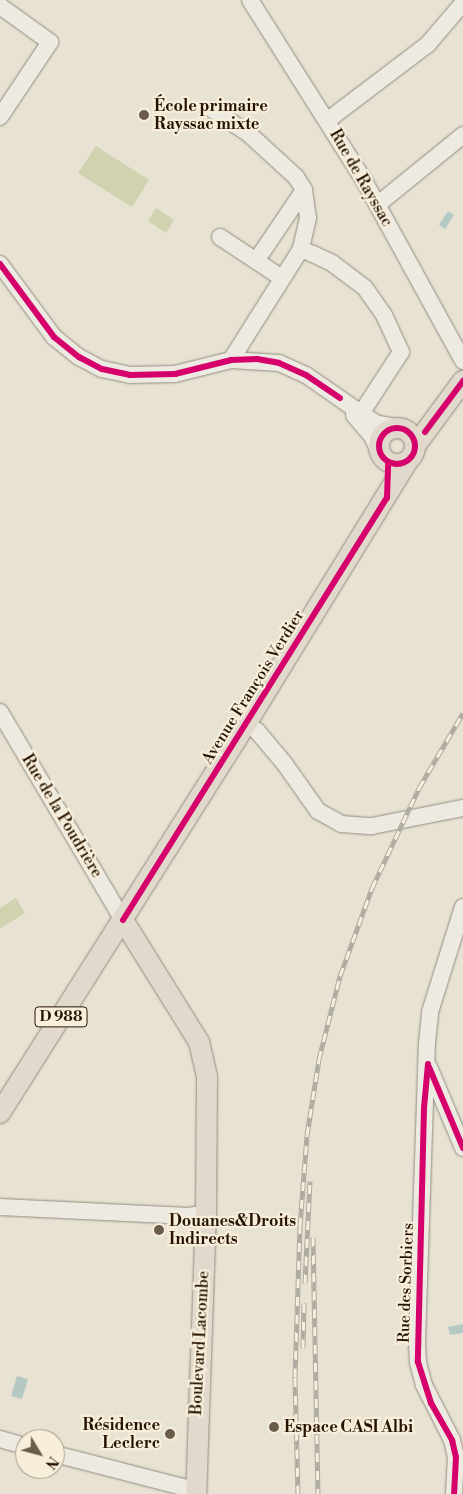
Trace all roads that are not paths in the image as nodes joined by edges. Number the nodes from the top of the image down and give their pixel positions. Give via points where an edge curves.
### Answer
1 (250, 0) edge
2 (463, 3) edge
3 (0, 6) edge
4 (213, 110) dead end
5 (0, 117) edge
6 (328, 120) junction
7 (463, 135) edge
8 (304, 190) junction
9 (377, 205) junction
10 (220, 237) dead end
11 (301, 249) junction
12 (256, 260) junction
13 (0, 264) edge
14 (282, 278) junction
15 (231, 360) junction
16 (463, 361) edge
17 (463, 381) edge
18 (340, 398) junction
19 (362, 412) junction
20 (403, 445) junction
21 (0, 712) edge
22 (246, 724) junction
23 (463, 808) edge
24 (463, 907) edge
25 (123, 920) junction
26 (428, 1064) junction
27 (445, 1106) junction
28 (424, 1108) junction
29 (0, 1114) edge
30 (463, 1148) edge
31 (0, 1207) edge
32 (206, 1214) junction
33 (0, 1439) edge
34 (15, 1443) edge
35 (65, 1457) edge
36 (200, 1493) edge
37 (454, 1494) edge

1 - 6 street, Rue de Rayssac
2 - 6 street via 428,44
3 - 5 street via 50,42
4 - 8 street via 283,161
6 - 9 street, Rue de Rayssac
7 - 9 street
8 - 11 street via 308,218
8 - 12 street
9 - 16 street, Rue de Rayssac
10 - 12 street
11 - 14 street
11 - 19 street via 332,262 365,288 384,315 401,352
12 - 14 street
13 - 15 street via 54,337 79,358 102,369 130,375 175,374
14 - 15 street
15 - 18 street via 279,363 306,375
17 - 20 main road
18 - 19 street
18 - 20 street via 373,438
19 - 20 street
20 - 22 main road, Avenue François Verdier / D 988 via 388,498
21 - 25 street, Rue de la Poudrière
22 - 23 street via 257,731 278,756 318,811 341,824 372,826
22 - 25 main road, Avenue François Verdier / D 988
24 - 26 street, Rue des Sorbiers via 430,1012
25 - 29 main road, Avenue François Verdier / D 988
25 - 32 main road, Boulevard Lacombe via 199,1042 205,1058
26 - 27 street
26 - 28 street, Rue des Sorbiers
27 - 28 street via 438,1102
27 - 30 street
28 - 37 street, Rue des Sorbiers via 418,1362 432,1403 452,1440 456,1457
31 - 32 street via 189,1216
32 - 36 main road, Boulevard Lacombe
33 - 34 street
35 - 36 street

